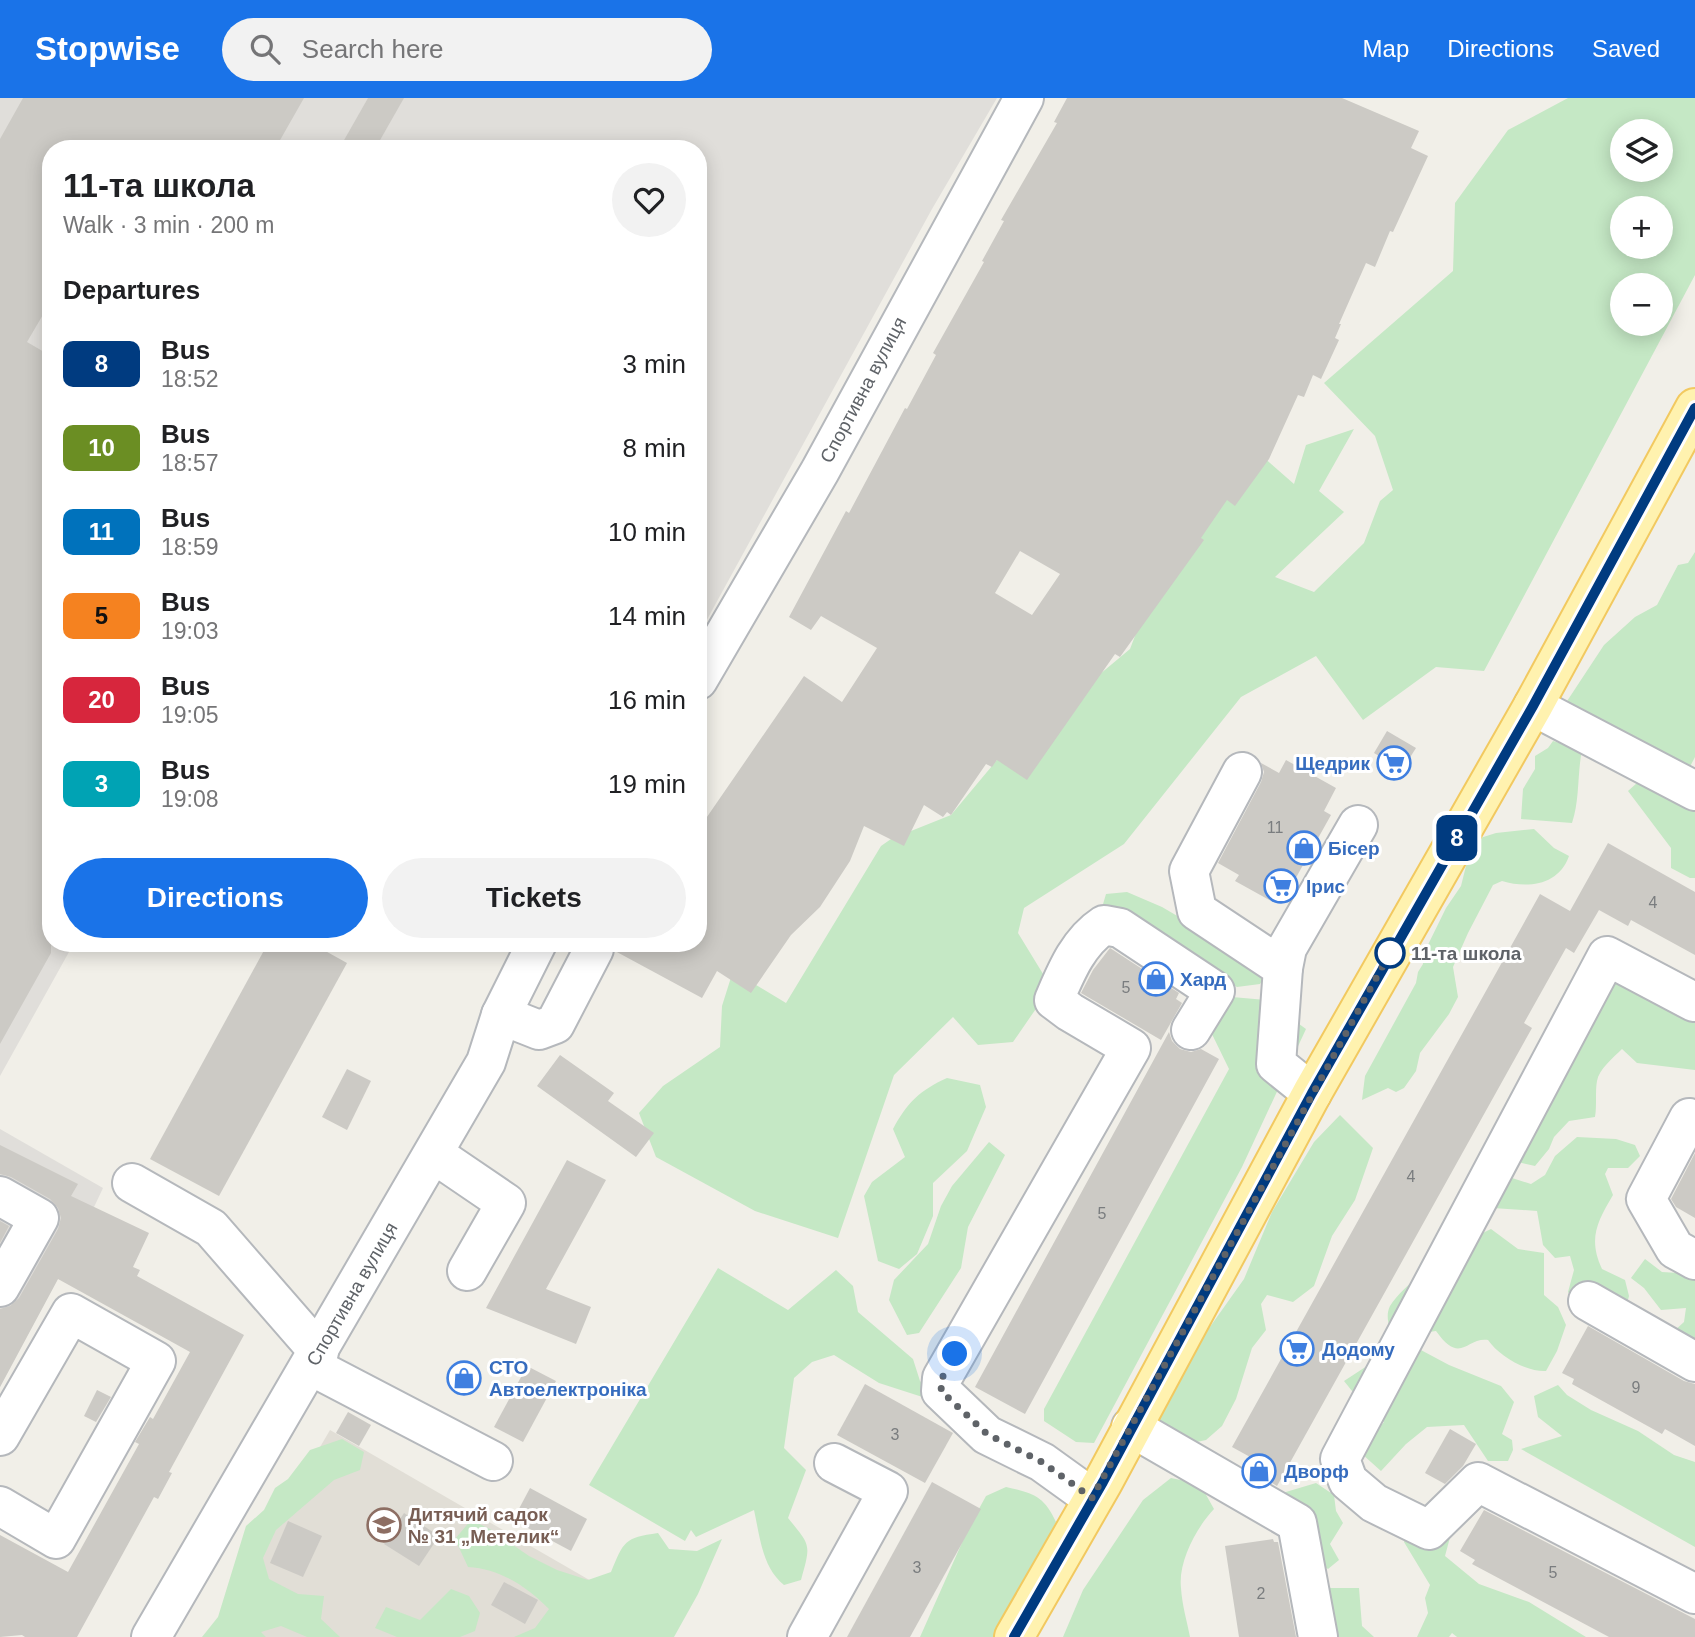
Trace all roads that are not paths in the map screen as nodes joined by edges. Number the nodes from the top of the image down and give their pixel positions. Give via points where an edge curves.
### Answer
1 (1024, 98) edge
2 (1695, 408) edge
3 (707, 665) edge
4 (1533, 706) junction
5 (1241, 772) dead end
6 (1695, 792) edge
7 (1359, 825) dead end
8 (532, 952) edge
9 (589, 952) edge
10 (1283, 968) junction
11 (1695, 1000) edge
12 (501, 1015) junction
13 (1191, 1030) dead end
14 (1312, 1093) junction
15 (1695, 1121) edge
16 (434, 1154) junction
17 (132, 1184) dead end
18 (0, 1196) edge
19 (1695, 1260) edge
20 (467, 1271) dead end
21 (0, 1287) edge
22 (1588, 1301) dead end
23 (315, 1359) junction
24 (1695, 1362) edge
25 (1131, 1427) junction
26 (0, 1436) edge
27 (493, 1461) dead end
28 (834, 1463) dead end
29 (1092, 1498) junction
30 (0, 1506) edge
31 (1695, 1594) edge
32 (151, 1637) edge
33 (807, 1637) edge
34 (1014, 1637) edge
35 (1318, 1637) edge

1 - 3 street, Спортивна вулиця via 820,471
2 - 4 main road
4 - 6 street
4 - 14 main road
5 - 10 street via 1189,871 1197,911
7 - 10 street via 1287,948
8 - 12 street, Спортивна вулиця
9 - 12 street via 555,1024 539,1030
10 - 14 street via 1276,1064
11 - 31 street via 1607,956 1340,1459 1348,1481 1374,1503 1429,1530 1478,1482
12 - 16 street, Спортивна вулиця via 486,1062
13 - 29 street via 1215,991 1120,928 1104,925 1092,933 1068,967 1054,1000 1131,1048 942,1378 941,1391 987,1434 1042,1462
14 - 25 main road
15 - 19 street via 1689,1118 1646,1199 1675,1249
16 - 20 street via 506,1203
16 - 23 street, Спортивна вулиця
17 - 23 street via 211,1228
18 - 21 street via 39,1218
22 - 24 street
23 - 27 street
23 - 32 street, Спортивна вулиця
25 - 29 main road
25 - 35 street via 1297,1523
26 - 30 street via 71,1313 156,1361 56,1539
28 - 33 street via 888,1490
29 - 34 main road

